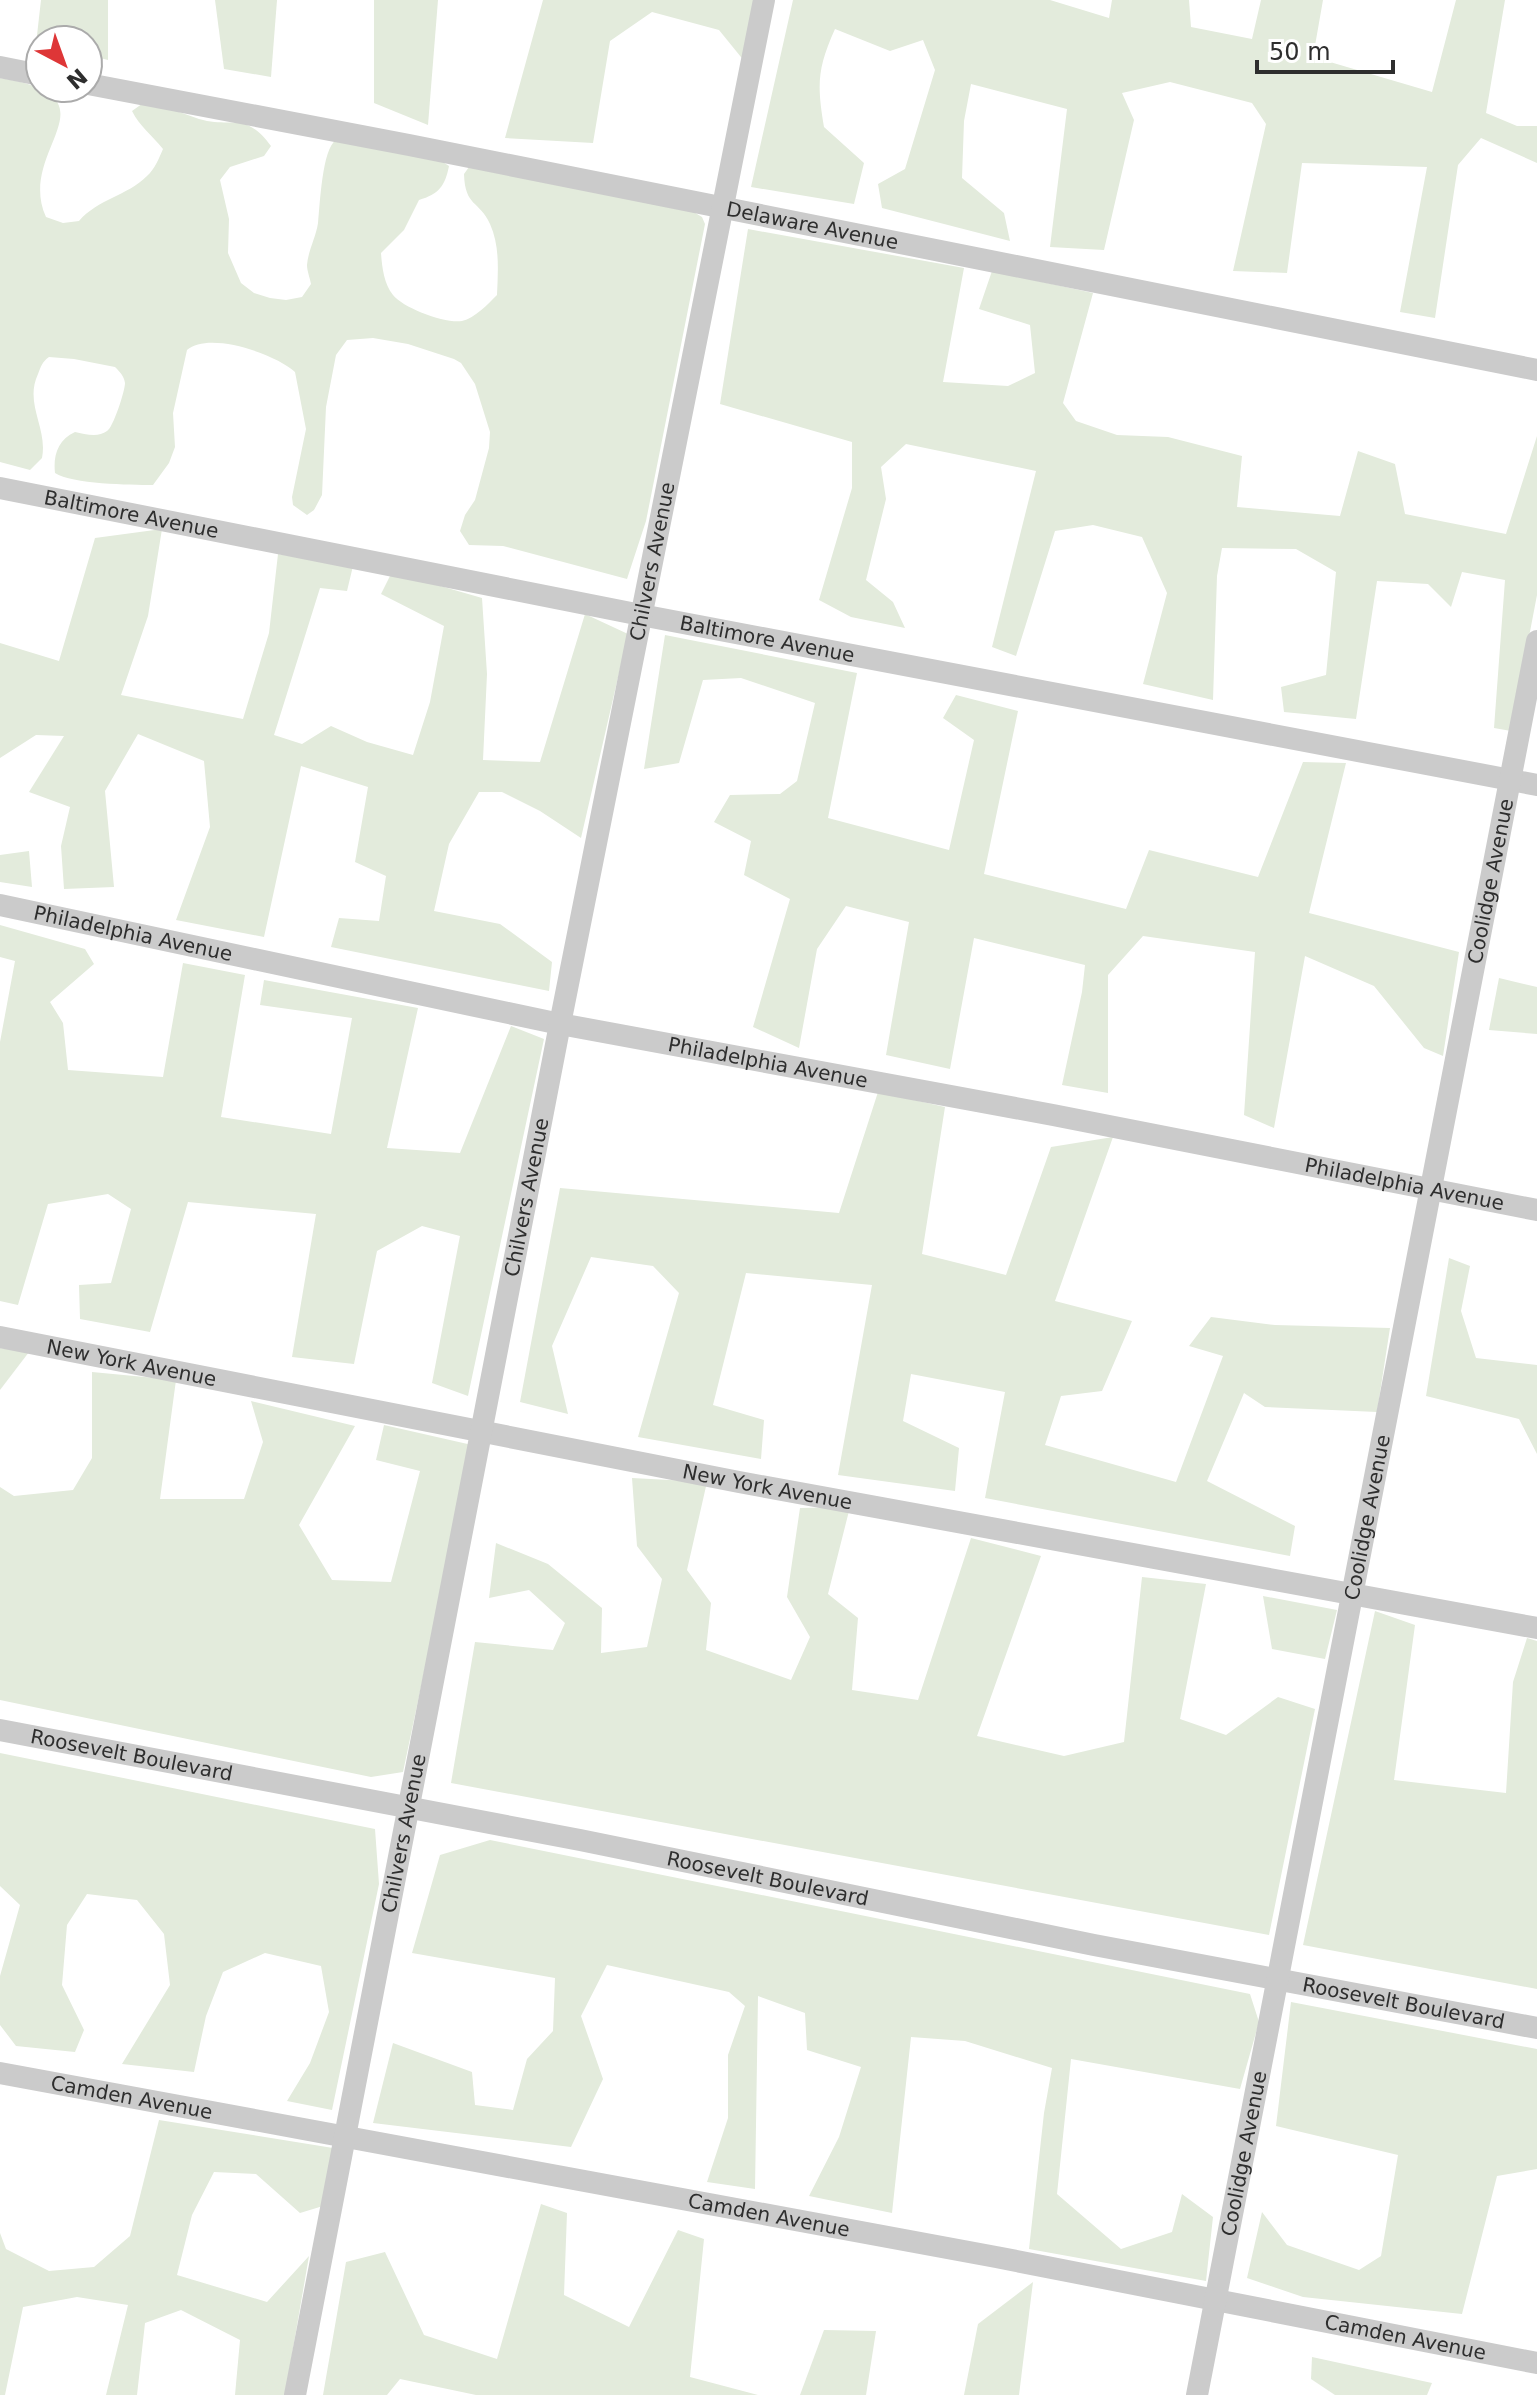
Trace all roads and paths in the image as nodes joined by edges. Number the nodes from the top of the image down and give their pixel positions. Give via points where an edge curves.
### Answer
1 (764, 0) edge
2 (0, 67) edge
3 (24, 72) edge
4 (104, 87) edge
5 (722, 207) junction
6 (1537, 370) edge
7 (0, 488) edge
8 (641, 615) junction
9 (1537, 641) edge
10 (1509, 780) junction
11 (1537, 785) edge
12 (0, 905) edge
13 (560, 1024) junction
14 (1429, 1191) junction
15 (1537, 1210) edge
16 (0, 1337) edge
17 (480, 1431) junction
18 (1352, 1593) junction
19 (1537, 1628) edge
20 (0, 1730) edge
21 (409, 1809) junction
22 (1277, 1980) junction
23 (1537, 2028) edge
24 (0, 2073) edge
25 (346, 2138) junction
26 (1215, 2301) junction
27 (1537, 2363) edge
28 (295, 2395) edge
29 (1197, 2395) edge

1 - 5 street, Chilvers Avenue
2 - 3 street
4 - 5 street, Delaware Avenue
5 - 6 street, Delaware Avenue
5 - 8 street, Chilvers Avenue
7 - 8 street, Baltimore Avenue
8 - 10 street, Baltimore Avenue
8 - 13 street, Chilvers Avenue
9 - 10 street, Coolidge Avenue
10 - 11 street, Baltimore Avenue
10 - 14 street, Coolidge Avenue
12 - 13 street, Philadelphia Avenue
13 - 14 street, Philadelphia Avenue
13 - 17 street, Chilvers Avenue
14 - 15 street, Philadelphia Avenue
14 - 18 street, Coolidge Avenue
16 - 17 street, New York Avenue
17 - 18 street, New York Avenue
17 - 21 street, Chilvers Avenue
18 - 19 street, New York Avenue
18 - 22 street, Coolidge Avenue
20 - 21 street, Roosevelt Boulevard
21 - 22 street, Roosevelt Boulevard
21 - 25 street, Chilvers Avenue
22 - 23 street, Roosevelt Boulevard
22 - 26 street, Coolidge Avenue
24 - 25 street, Camden Avenue
25 - 26 street, Camden Avenue
25 - 28 street, Chilvers Avenue
26 - 27 street, Camden Avenue
26 - 29 street, Coolidge Avenue

